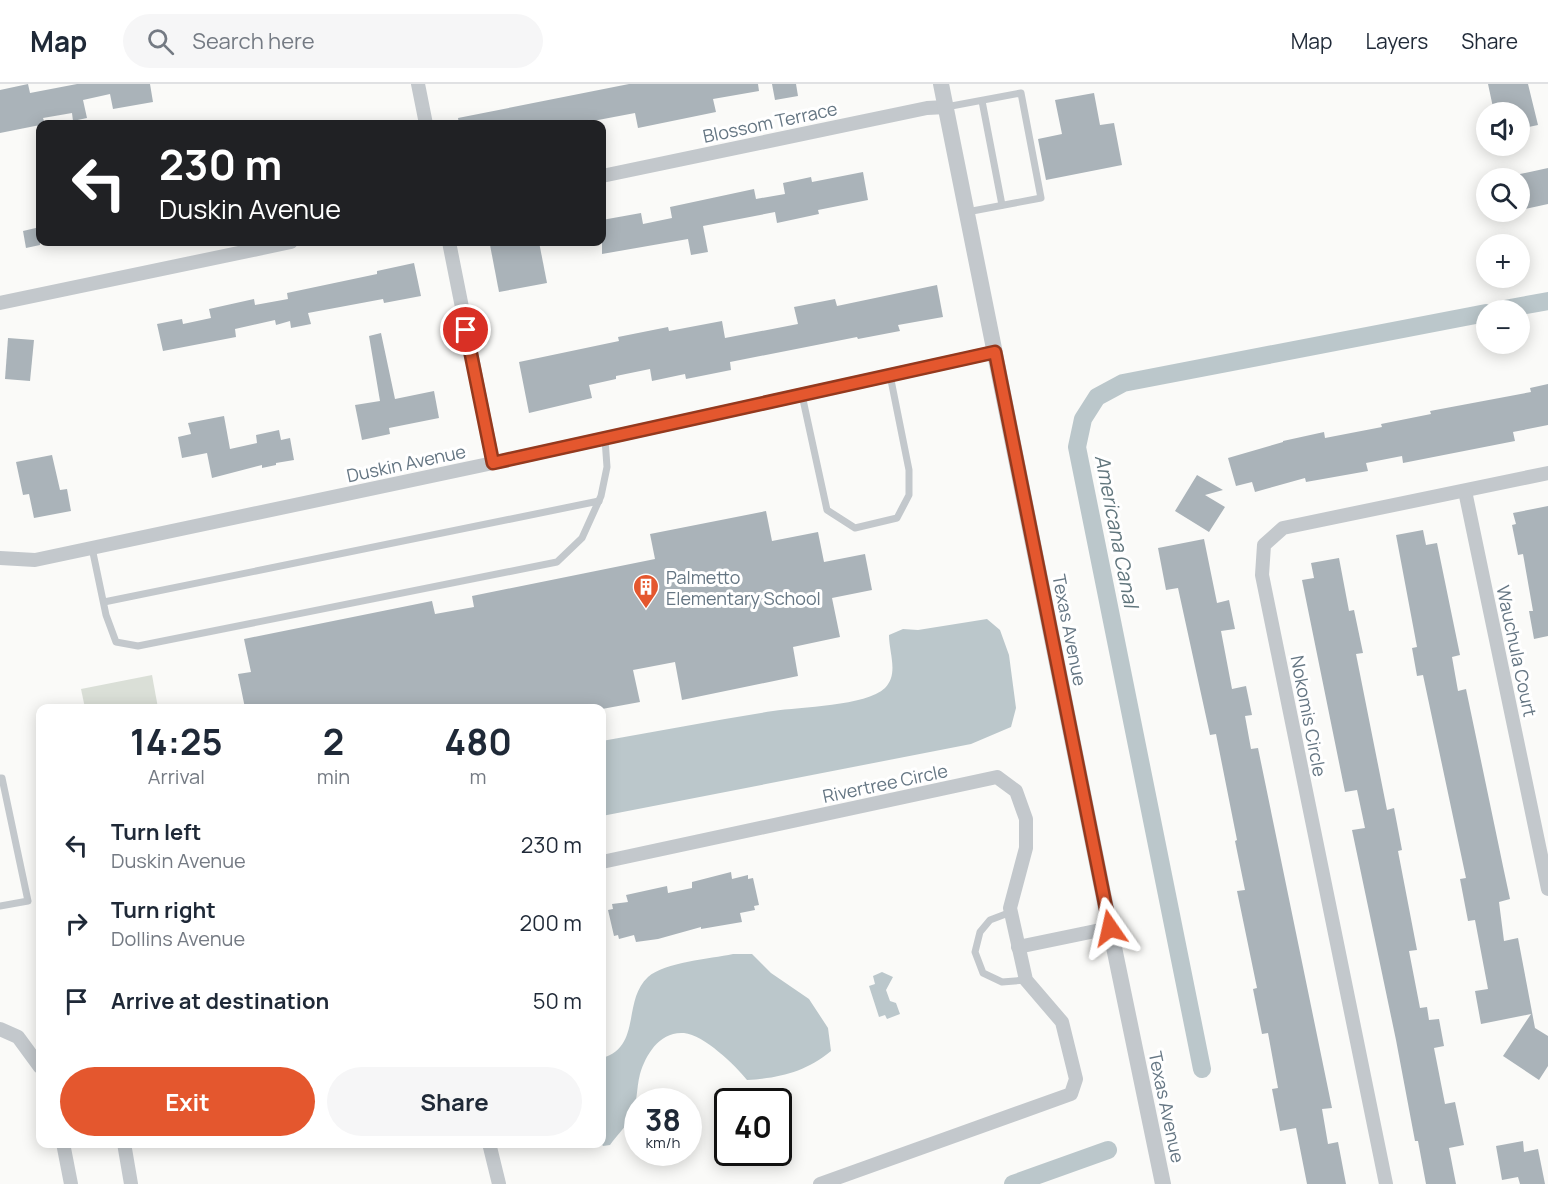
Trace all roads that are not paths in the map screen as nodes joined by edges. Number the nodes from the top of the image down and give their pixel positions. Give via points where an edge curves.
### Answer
1 (418, 84) edge
2 (941, 84) edge
3 (982, 101) junction
4 (946, 107) junction
5 (425, 120) edge
6 (606, 175) edge
7 (1002, 205) junction
8 (967, 212) junction
9 (272, 246) edge
10 (450, 246) edge
11 (0, 303) edge
12 (995, 352) junction
13 (890, 375) junction
14 (802, 395) junction
15 (605, 438) junction
16 (493, 463) junction
17 (1548, 473) edge
18 (1465, 491) junction
19 (599, 501) junction
20 (92, 548) junction
21 (0, 558) edge
22 (104, 602) junction
23 (0, 778) edge
24 (606, 861) edge
25 (1548, 889) edge
26 (0, 906) edge
27 (1011, 912) junction
28 (1110, 928) junction
29 (1018, 947) junction
30 (1026, 981) junction
31 (0, 1029) edge
32 (36, 1062) edge
33 (64, 1148) edge
34 (124, 1148) edge
35 (490, 1148) edge
36 (71, 1184) edge
37 (131, 1184) edge
38 (499, 1184) edge
39 (820, 1184) edge
40 (1163, 1184) edge
41 (1386, 1184) edge

1 - 5 street
2 - 4 street, Texas Avenue
3 - 4 lane
3 - 7 lane
3 - 7 lane via 1021,93 1041,198
4 - 6 street, Blossom Terrace
4 - 8 street, Texas Avenue
7 - 8 lane
8 - 12 street, Texas Avenue
9 - 11 street
10 - 16 street
12 - 13 street, Duskin Avenue
12 - 28 street, Texas Avenue
13 - 14 street, Duskin Avenue
13 - 14 lane via 909,470 909,495 897,518 855,528 827,510
14 - 15 street, Duskin Avenue
15 - 16 street, Duskin Avenue
15 - 19 lane via 607,467
16 - 20 street, Duskin Avenue
17 - 18 street, Nokomis Circle
18 - 25 street, Wauchula Court
18 - 41 street, Nokomis Circle via 1283,528 1264,545 1262,575
19 - 22 lane
19 - 22 lane via 582,538 557,562 138,646 116,642
20 - 21 street, Duskin Avenue via 35,560
20 - 22 lane
23 - 26 lane via 28,901
24 - 27 street, Rivertree Circle via 997,777 1016,791 1026,819 1026,848
27 - 29 street, Rivertree Circle
27 - 30 lane via 990,920 980,932 975,952 983,973 1002,982
28 - 29 street
28 - 40 street, Texas Avenue
29 - 30 street, Rivertree Circle
30 - 39 street, Rivertree Circle via 1062,1022 1076,1079 1071,1094
31 - 32 street via 18,1037
33 - 36 street
34 - 37 street
35 - 38 street

